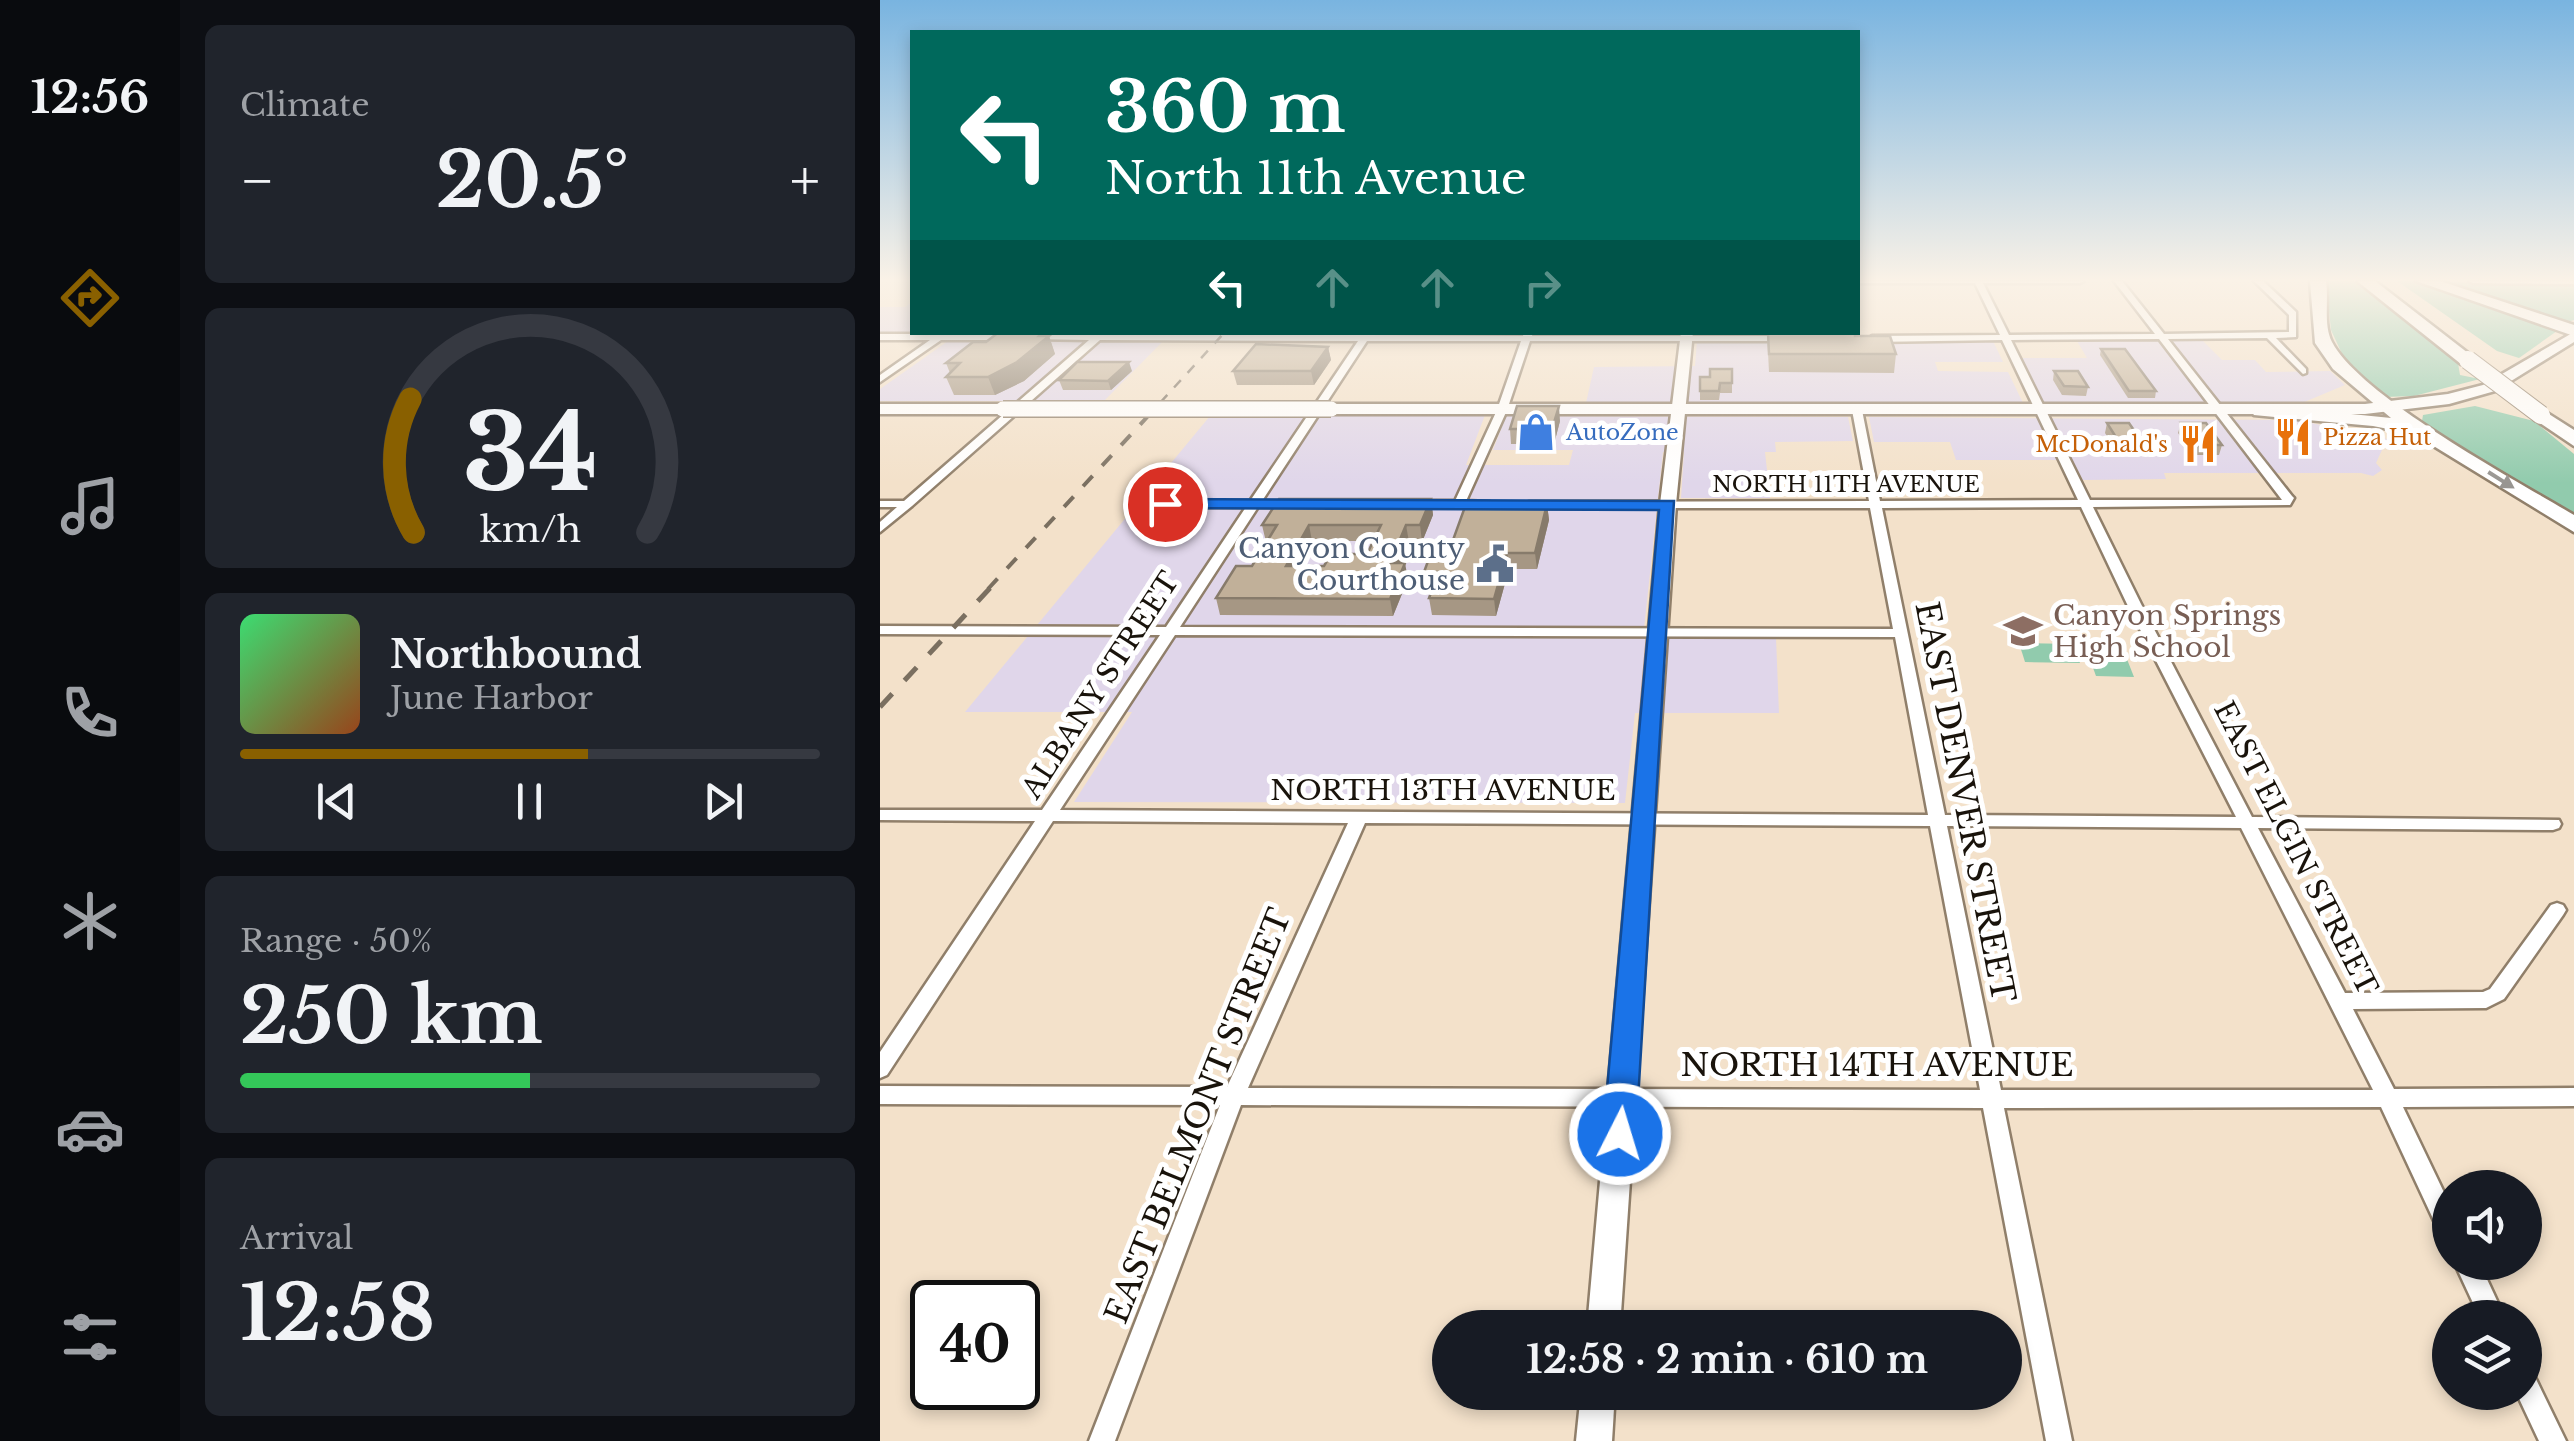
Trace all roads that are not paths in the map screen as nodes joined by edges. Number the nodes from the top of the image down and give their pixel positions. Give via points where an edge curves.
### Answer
1 (923, 348) edge
2 (1085, 348) edge
3 (1357, 348) edge
4 (1523, 348) edge
5 (1685, 348) edge
6 (2011, 348) edge
7 (2170, 348) edge
8 (2281, 348) edge
9 (2329, 348) edge
10 (2461, 348) edge
11 (2463, 348) edge
12 (2552, 348) edge
13 (2474, 357) junction
14 (2303, 371) dead end
15 (880, 379) edge
16 (2390, 407) junction
17 (880, 409) edge
18 (1502, 410) junction
19 (1678, 410) junction
20 (1857, 410) junction
21 (2041, 410) junction
22 (2220, 410) junction
23 (2261, 411) junction
24 (2547, 411) junction
25 (2574, 423) edge
26 (2574, 440) edge
27 (2447, 446) junction
28 (880, 504) edge
29 (908, 504) junction
30 (1165, 504) dead end
31 (1253, 504) junction
32 (1306, 504) edge
33 (1395, 504) edge
34 (1459, 504) junction
35 (1495, 504) edge
36 (1514, 504) edge
37 (1668, 504) junction
38 (1878, 504) junction
39 (2087, 505) junction
40 (2574, 526) edge
41 (880, 528) edge
42 (880, 630) edge
43 (1168, 630) junction
44 (1660, 631) junction
45 (1902, 633) junction
46 (880, 815) edge
47 (1046, 816) junction
48 (1359, 818) junction
49 (1645, 819) junction
50 (1938, 820) junction
51 (2246, 822) junction
52 (2553, 824) dead end
53 (2557, 910) dead end
54 (2339, 1001) junction
55 (880, 1069) edge
56 (880, 1095) edge
57 (1623, 1095) junction
58 (1234, 1096) junction
59 (2384, 1096) junction
60 (2574, 1096) edge
61 (1991, 1098) junction
62 (2432, 1193) edge
63 (1605, 1310) edge
64 (1597, 1410) edge
65 (2538, 1410) edge
66 (1102, 1441) edge
67 (1594, 1441) edge
68 (2059, 1441) edge
69 (2553, 1441) edge

1 - 15 street
2 - 29 street
3 - 31 street, ALBANY STREET
4 - 18 street
5 - 19 street
6 - 21 street, EAST ELGIN STREET
7 - 22 street
8 - 14 street
9 - 16 highway
10 - 13 highway
11 - 13 highway
12 - 16 main road via 2499,384
13 - 24 highway, bridge
16 - 23 main road
16 - 27 highway
17 - 18 main road, bridge
18 - 19 main road
18 - 34 street
19 - 20 main road
19 - 37 street
20 - 21 main road
20 - 38 street, EAST DENVER STREET
21 - 22 main road
21 - 39 street, EAST ELGIN STREET
22 - 23 main road
22 - 39 street, NORTH 11TH AVENUE via 2286,503
23 - 27 highway via 2386,422
24 - 25 highway
24 - 26 highway
27 -> 40 highway
28 - 29 street
29 - 41 street
30 - 31 street
31 - 32 street
31 - 43 street, ALBANY STREET
33 - 34 street
34 - 35 street
36 - 37 street, NORTH 11TH AVENUE
37 - 38 street, NORTH 11TH AVENUE
37 - 44 street
38 - 39 street, NORTH 11TH AVENUE
38 - 45 street, EAST DENVER STREET
39 - 51 street, EAST ELGIN STREET
42 - 43 street
43 - 44 street
43 - 47 street, ALBANY STREET
44 - 45 street
44 - 49 street
45 - 50 street, EAST DENVER STREET
46 - 47 street, NORTH 13TH AVENUE
47 - 48 street, NORTH 13TH AVENUE
47 - 55 street, ALBANY STREET
48 - 49 street, NORTH 13TH AVENUE
48 - 58 street, EAST BELMONT STREET
49 - 50 street, NORTH 13TH AVENUE
49 - 57 street
50 - 51 street, NORTH 13TH AVENUE
50 - 61 street, EAST DENVER STREET
51 - 52 street, NORTH 13TH AVENUE
51 - 54 street, EAST ELGIN STREET
53 - 54 street via 2486,1000
54 - 59 street, EAST ELGIN STREET
56 - 58 street, NORTH 14TH AVENUE
57 - 58 street, NORTH 14TH AVENUE
57 - 61 street, NORTH 14TH AVENUE
57 - 63 street
58 - 66 street, EAST BELMONT STREET
59 - 60 street, NORTH 14TH AVENUE
59 - 61 street, NORTH 14TH AVENUE
59 - 62 street, EAST ELGIN STREET
61 - 68 street, EAST DENVER STREET
64 - 67 street
65 - 69 street

